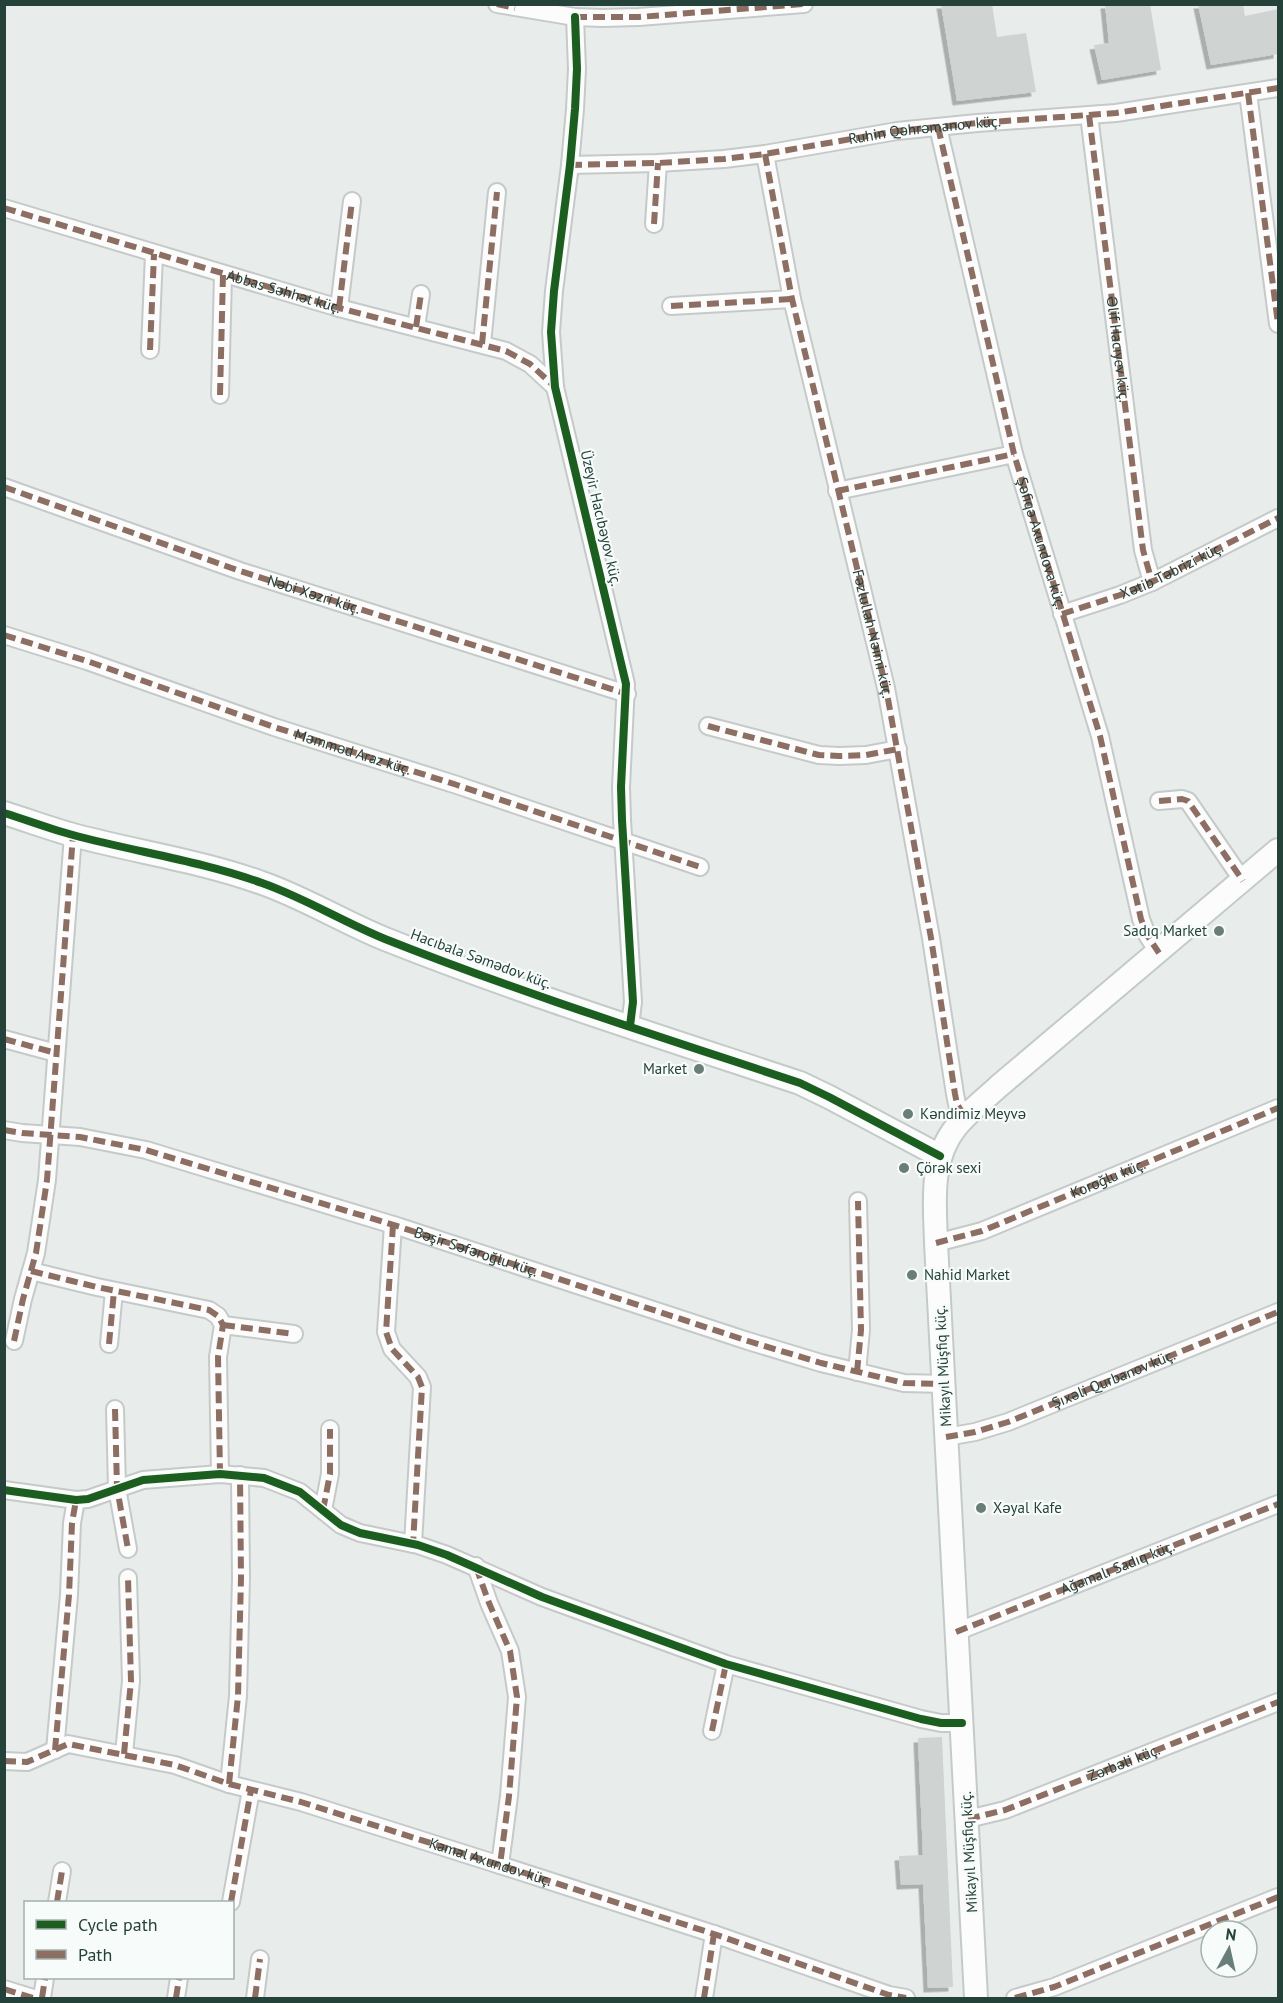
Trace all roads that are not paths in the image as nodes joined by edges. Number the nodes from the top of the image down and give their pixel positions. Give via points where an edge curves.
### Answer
1 (497, 4) edge
2 (804, 4) edge
3 (515, 6) edge
4 (784, 6) edge
5 (575, 17) junction
6 (1278, 88) edge
7 (1248, 93) junction
8 (1089, 115) junction
9 (938, 127) junction
10 (765, 154) junction
11 (658, 163) junction
12 (570, 165) junction
13 (497, 192) dead end
14 (352, 201) dead end
15 (4, 208) edge
16 (654, 224) dead end
17 (154, 254) junction
18 (222, 275) junction
19 (421, 294) dead end
20 (792, 298) junction
21 (671, 306) dead end
22 (339, 308) junction
23 (1278, 324) edge
24 (416, 327) junction
25 (482, 344) junction
26 (150, 350) dead end
27 (555, 387) junction
28 (220, 395) dead end
29 (1014, 454) junction
30 (4, 487) edge
31 (837, 491) junction
32 (1278, 518) edge
33 (1152, 582) junction
34 (1062, 614) junction
35 (4, 635) edge
36 (627, 694) junction
37 (708, 726) dead end
38 (898, 749) junction
39 (1159, 801) dead end
40 (4, 813) edge
41 (74, 835) junction
42 (623, 841) junction
43 (1278, 850) edge
44 (700, 867) dead end
45 (1243, 881) junction
46 (1159, 953) junction
47 (630, 1026) junction
48 (4, 1039) edge
49 (56, 1053) junction
50 (1278, 1108) edge
51 (965, 1117) junction
52 (4, 1130) edge
53 (50, 1134) junction
54 (940, 1156) junction
55 (858, 1201) dead end
56 (393, 1225) junction
57 (936, 1244) junction
58 (31, 1271) junction
59 (114, 1291) junction
60 (1278, 1312) edge
61 (223, 1325) junction
62 (294, 1334) dead end
63 (14, 1341) dead end
64 (109, 1344) dead end
65 (857, 1372) junction
66 (944, 1384) junction
67 (115, 1409) dead end
68 (330, 1429) dead end
69 (946, 1437) junction
70 (220, 1474) junction
71 (240, 1475) junction
72 (117, 1488) junction
73 (4, 1490) edge
74 (76, 1500) junction
75 (1278, 1504) edge
76 (323, 1510) junction
77 (413, 1544) junction
78 (128, 1548) dead end
79 (476, 1566) junction
80 (128, 1578) dead end
81 (956, 1632) junction
82 (726, 1664) junction
83 (1278, 1702) edge
84 (962, 1723) junction
85 (712, 1731) dead end
86 (62, 1747) junction
87 (124, 1754) junction
88 (4, 1761) edge
89 (229, 1784) junction
90 (251, 1790) junction
91 (968, 1820) junction
92 (500, 1865) junction
93 (62, 1871) dead end
94 (1278, 1897) edge
95 (57, 1901) edge
96 (231, 1901) edge
97 (714, 1934) junction
98 (260, 1959) dead end
99 (45, 1979) edge
100 (179, 1979) edge
101 (4, 1989) edge
102 (33, 1998) edge
103 (42, 1998) edge
104 (176, 1998) edge
105 (255, 1998) edge
106 (704, 1998) edge
107 (906, 1998) edge
108 (976, 1998) edge
109 (1016, 1998) edge

1 - 3 street
2 - 4 street
3 - 5 street
4 - 5 street via 639,17
5 - 12 street, Üzeyir Hacıbəyov küç. via 576,109
6 - 7 street, Ruhin Qəhrəmanov küç.
7 - 8 street, Ruhin Qəhrəmanov küç.
7 - 23 street
8 - 9 street, Ruhin Qəhrəmanov küç.
8 - 33 street, Əlif Hacıyev küç. via 1143,550
9 - 10 street, Ruhin Qəhrəmanov küç.
9 - 29 street, Şəfiqə Axundova küç.
10 - 11 street, Ruhin Qəhrəmanov küç.
10 - 20 street, Fəzlullah Nəimi küç.
11 - 12 street, Ruhin Qəhrəmanov küç.
11 - 16 street
12 - 27 street, Üzeyir Hacıbəyov küç. via 553,301
13 - 25 street
14 - 22 street
15 - 17 street, Abbas Səhhət küç.
17 - 18 street, Abbas Səhhət küç.
17 - 26 street
18 - 22 street, Abbas Səhhət küç.
18 - 28 street
19 - 24 street
20 - 21 street
20 - 31 street, Fəzlullah Nəimi küç.
22 - 24 street, Abbas Səhhət küç.
24 - 25 street, Abbas Səhhət küç.
25 - 27 street, Abbas Səhhət küç. via 530,364
27 - 36 street, Üzeyir Hacıbəyov küç.
29 - 31 street
29 - 34 street, Şəfiqə Axundova küç.
30 - 36 street, Nəbi Xəzri küç. via 240,571
31 - 38 street, Fəzlullah Nəimi küç.
32 - 33 street, Xətib Təbrizi küç.
33 - 34 street, Xətib Təbrizi küç.
34 - 46 street, Şəfiqə Axundova küç. via 1100,736 1141,919
35 - 42 street, Məmməd Araz küç.
36 - 42 street, Üzeyir Hacıbəyov küç. via 621,788
37 - 38 street via 819,755 848,756
38 - 51 street, Fəzlullah Nəimi küç. via 955,1094
39 - 45 street via 1188,801
40 - 41 main road, Hacıbala Səmədov küç.
41 - 47 main road, Hacıbala Səmədov küç. via 262,883 297,896 352,925 461,968
41 - 49 street
42 - 44 street, Məmməd Araz küç.
42 - 47 street, Üzeyir Hacıbəyov küç. via 633,1002
43 - 45 main road, Mikayıl Müşfiq küç.
45 - 46 main road, Mikayıl Müşfiq küç.
46 - 51 main road, Mikayıl Müşfiq küç.
47 - 54 main road, Hacıbala Səmədov küç. via 800,1083
48 - 49 street
49 - 53 street
50 - 57 street, Koroğlu küç. via 982,1231
51 - 54 main road, Mikayıl Müşfiq küç.
52 - 53 street, Bəşir Səfəroğlu küç.
53 - 56 street, Bəşir Səfəroğlu küç. via 146,1150
53 - 58 street via 41,1229
54 - 57 main road, Mikayıl Müşfiq küç. via 935,1190
55 - 65 street via 861,1330
56 - 65 street, Bəşir Səfəroğlu küç. via 748,1341
56 - 77 street via 386,1332 392,1349 418,1377 422,1387
57 - 66 main road, Mikayıl Müşfiq küç.
58 - 59 street
58 - 63 street
59 - 61 street via 209,1310
59 - 64 street
60 - 69 street, Şıxəli Qurbanov küç. via 1008,1422
61 - 62 street
61 - 70 street via 218,1357
65 - 66 street, Bəşir Səfəroğlu küç. via 904,1383
66 - 69 main road, Mikayıl Müşfiq küç.
67 - 72 street
68 - 76 street via 330,1474
69 - 81 main road, Mikayıl Müşfiq küç.
70 - 71 street
70 - 72 street via 143,1480
71 - 76 street via 264,1478 300,1492
71 - 89 street via 238,1696
72 - 74 street
72 - 78 street
73 - 74 street
74 - 86 street
75 - 81 street, Ağamalı Sadıq küç.
76 - 77 street via 341,1525 360,1533
77 - 79 street
79 - 82 street via 542,1597
79 - 92 street via 510,1651 517,1697
80 - 87 street via 131,1681
81 - 84 main road, Mikayıl Müşfiq küç.
82 - 84 street via 921,1719
82 - 85 street
83 - 91 street, Zərbəli küç. via 1005,1810
84 - 91 main road, Mikayıl Müşfiq küç.
86 - 87 street, Kamal Axundov küç.
86 - 88 street via 27,1762
87 - 89 street, Kamal Axundov küç. via 175,1765
89 - 90 street, Kamal Axundov küç.
90 - 92 street, Kamal Axundov küç.
90 - 96 street
91 - 108 main road, Mikayıl Müşfiq küç.
92 - 97 street, Kamal Axundov küç.
93 - 95 street
94 - 109 street via 1054,1987
97 - 106 street
97 - 107 street, Kamal Axundov küç.
98 - 105 street
99 - 103 street
100 - 104 street
101 - 102 street

